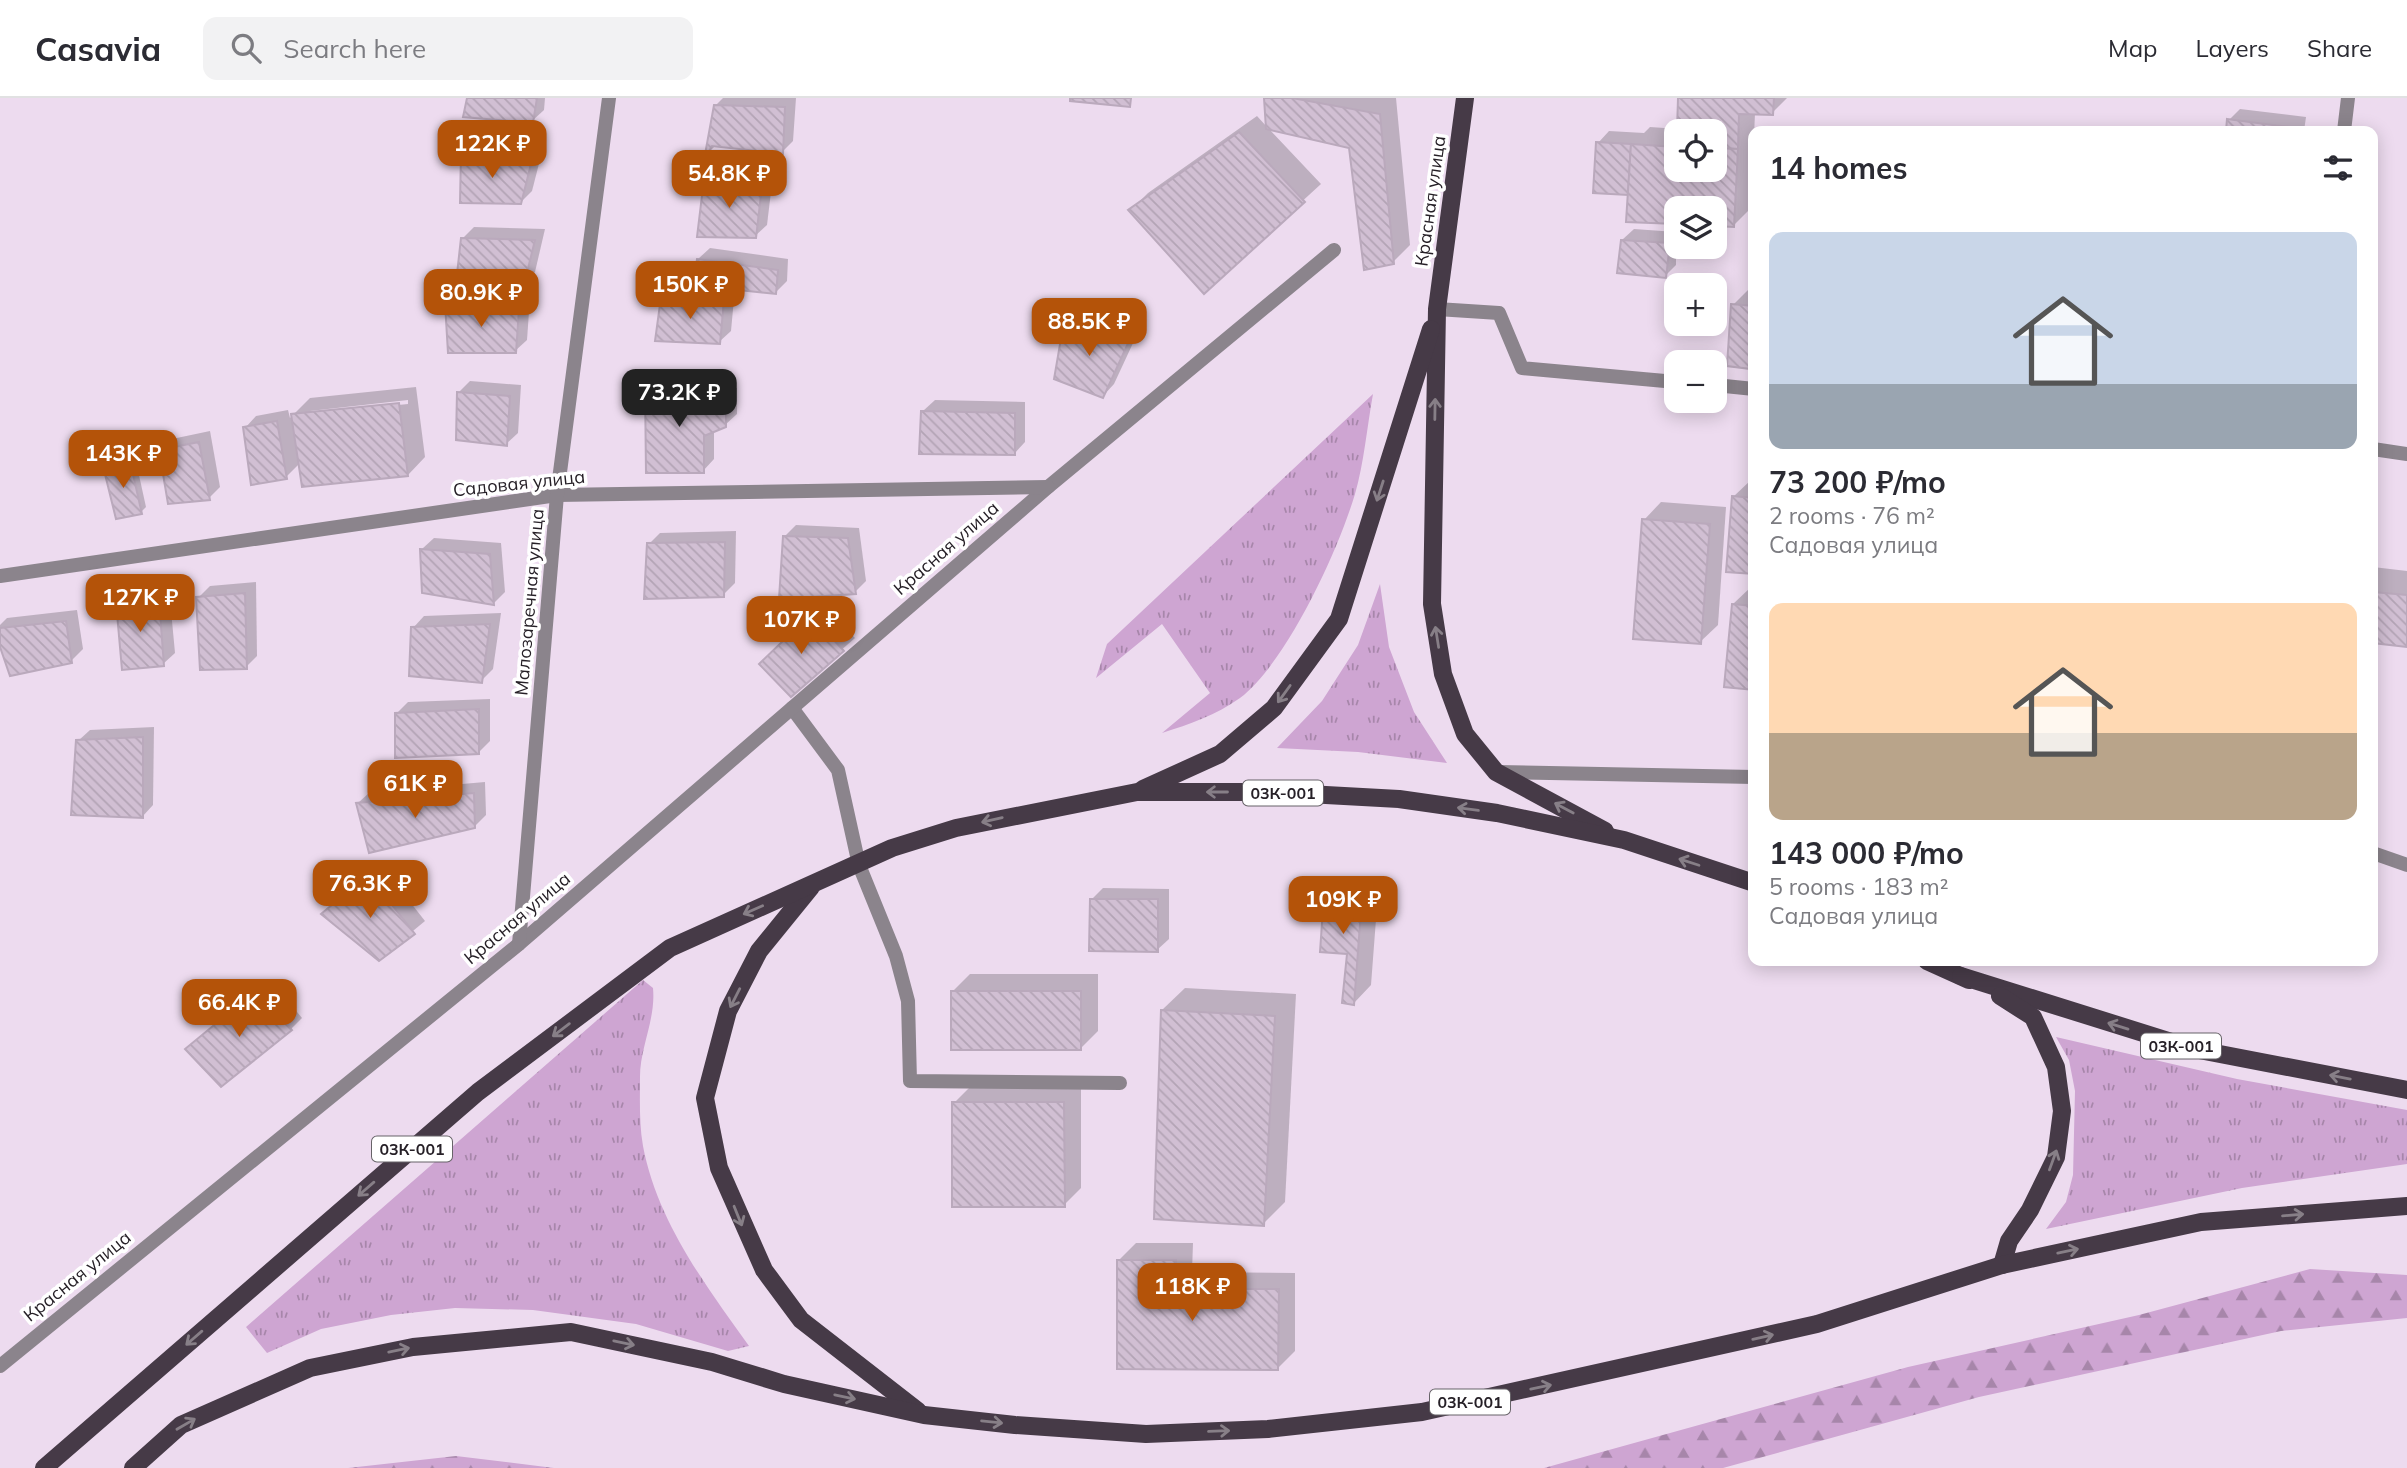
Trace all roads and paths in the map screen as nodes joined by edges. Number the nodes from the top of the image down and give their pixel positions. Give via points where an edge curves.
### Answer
1 (609, 98) edge
2 (1465, 98) edge
3 (2348, 98) edge
4 (2345, 126) edge
5 (1334, 250) dead end
6 (1437, 309) junction
7 (1664, 381) edge
8 (1727, 386) edge
9 (1748, 388) edge
10 (2378, 450) edge
11 (2407, 454) edge
12 (1048, 487) junction
13 (557, 495) junction
14 (0, 576) edge
15 (792, 708) junction
16 (1496, 772) junction
17 (1748, 777) edge
18 (1137, 792) junction
19 (1624, 841) junction
20 (2378, 855) edge
21 (859, 865) junction
22 (2407, 865) edge
23 (1748, 881) edge
24 (815, 882) junction
25 (519, 944) junction
26 (1938, 966) edge
27 (1961, 976) junction
28 (1120, 1083) dead end
29 (2407, 1090) edge
30 (2407, 1206) edge
31 (2002, 1265) junction
32 (0, 1366) edge
33 (924, 1415) junction
34 (44, 1468) edge
35 (133, 1468) edge

1 - 13 street, Малозаречная улица
2 - 6 main road, Красная улица
3 - 4 street
5 - 12 street, Красная улица
6 - 7 street via 1499,313 1522,368
16 -> 6 main road via 1465,734 1443,674 1432,604
6 -> 18 main road via 1339,620 1274,708 1220,754
8 - 9 street
10 - 11 street
12 - 13 street, Садовая улица
12 - 15 street, Красная улица
13 - 14 street, Садовая улица
13 - 25 street, Малозаречная улица
15 - 21 street via 838,770
15 - 25 street, Красная улица
16 - 17 street
19 -> 16 main road
19 -> 18 main road, 03К-001 via 1497,813 1399,799 1271,792
18 -> 21 main road, 03К-001 via 956,828 892,848
23 -> 19 main road, 03К-001
20 - 22 street
21 - 24 main road, 03К-001
21 - 28 street via 897,956 908,1001 910,1080
24 -> 33 main road via 759,951 728,1011 705,1098 719,1168 764,1270 801,1320
24 -> 34 main road, 03К-001 via 670,948 478,1092
25 - 32 street, Красная улица
26 - 27 main road, 03К-001
29 -> 27 main road, 03К-001 via 2194,1049
31 -> 27 main road via 2009,1241 2031,1210 2056,1157 2062,1111 2056,1067 2033,1017
31 -> 30 main road, 03К-001 via 2201,1222
33 -> 31 main road, 03К-001 via 1146,1434 1268,1429 1422,1412 1817,1324
35 -> 33 main road, 03К-001 via 181,1425 310,1368 413,1347 571,1332

